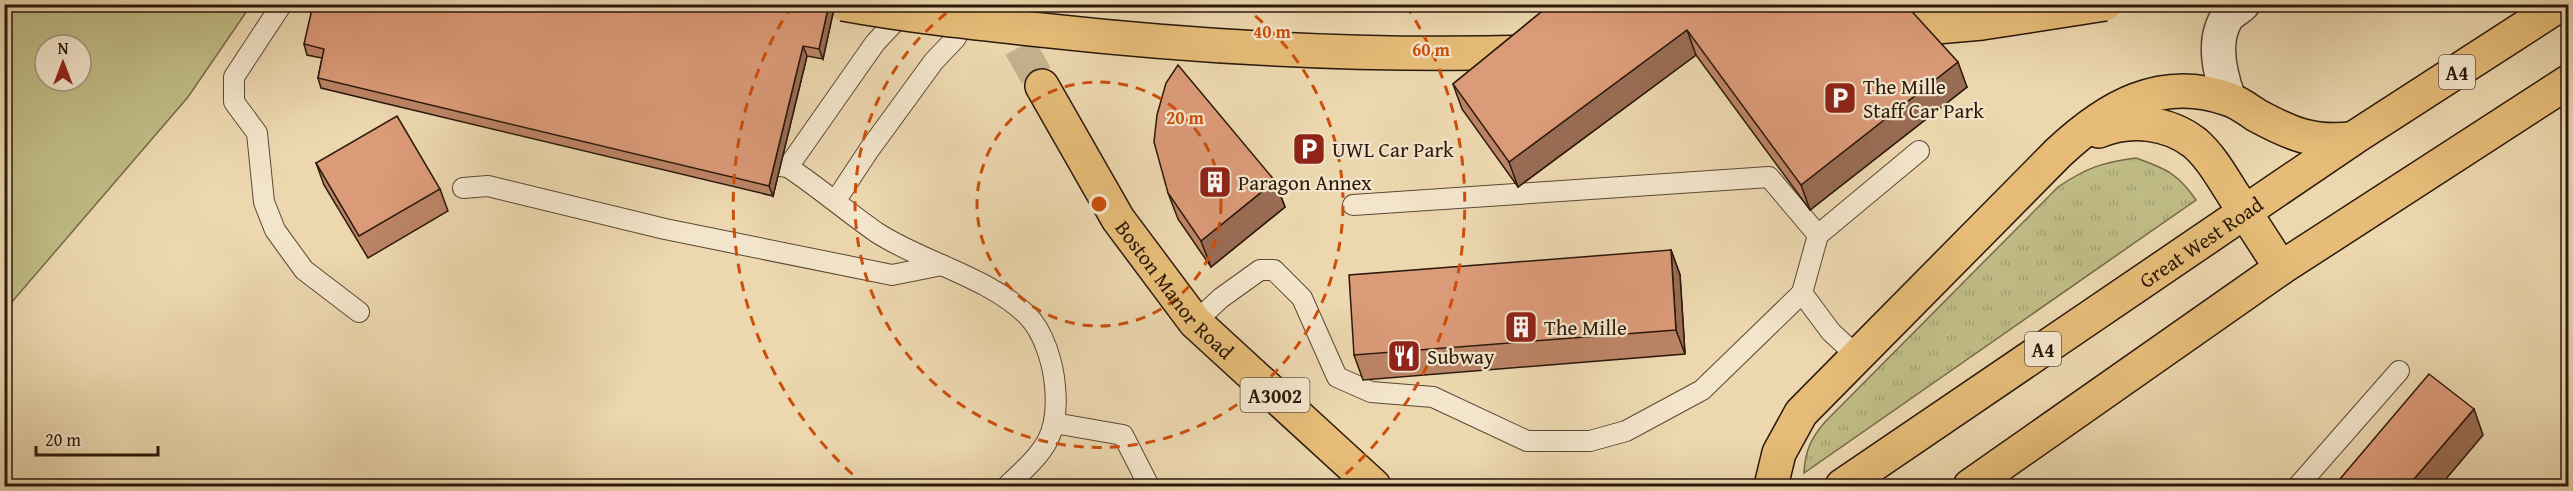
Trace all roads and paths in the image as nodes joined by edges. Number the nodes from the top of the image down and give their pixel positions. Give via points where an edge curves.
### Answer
1 (282, 4) edge
2 (843, 4) edge
3 (913, 4) edge
4 (976, 4) edge
5 (2105, 4) edge
6 (2243, 4) edge
7 (2561, 4) edge
8 (1854, 34) edge
9 (1570, 51) edge
10 (2568, 82) edge
11 (1042, 86) tunnel mouth
12 (2229, 99) junction
13 (2352, 139) junction
14 (1919, 151) dead end
15 (2058, 153) junction
16 (463, 188) dead end
17 (836, 200) junction
18 (1353, 204) dead end
19 (2245, 212) junction
20 (1818, 235) junction
21 (942, 265) junction
22 (2281, 268) junction
23 (1802, 293) junction
24 (359, 312) dead end
25 (1195, 322) junction
26 (1856, 355) junction
27 (2399, 371) dead end
28 (1054, 423) junction
29 (1007, 486) edge
30 (1149, 486) edge
31 (1374, 486) edge
32 (1772, 486) edge
33 (1842, 486) edge
34 (1970, 486) edge
35 (2298, 486) edge

1 - 24 lane via 234,77 234,102 257,133 264,202 275,230 304,270
2 - 9 main road, bridge via 946,20 1219,46 1457,54
3 - 17 lane via 876,43 784,166
4 - 17 lane via 955,39 934,61
5 - 8 main road, bridge via 1982,23
6 - 12 street via 2228,16 2219,40 2219,72
7 - 13 main road, Great West Road / A4
10 - 22 main road
11 - 25 main road, Boston Manor Road / A3002 via 1118,219
12 - 13 main road via 2303,138
12 - 15 main road via 2167,91 2137,99 2088,125
13 - 19 main road, Great West Road / A4
14 - 20 lane
15 - 19 main road via 2114,124 2144,122 2173,130 2211,160
15 - 26 main road
16 - 21 lane via 488,186 665,229 892,275
17 - 21 lane via 877,232
18 - 20 lane via 1769,177
19 - 22 main road
19 - 33 main road, Great West Road / A4
20 - 23 lane
21 - 28 lane via 1028,316 1047,350 1054,375
22 - 34 main road
23 - 25 lane via 1702,390 1626,431 1590,441 1527,441 1433,397 1371,393 1337,377 1302,298 1274,270 1260,270
23 - 26 lane via 1831,332
25 - 31 main road, Boston Manor Road / A3002
26 - 32 main road via 1801,413 1779,453
27 - 35 lane
28 - 29 lane via 1052,435 1034,461
28 - 30 lane via 1123,435

